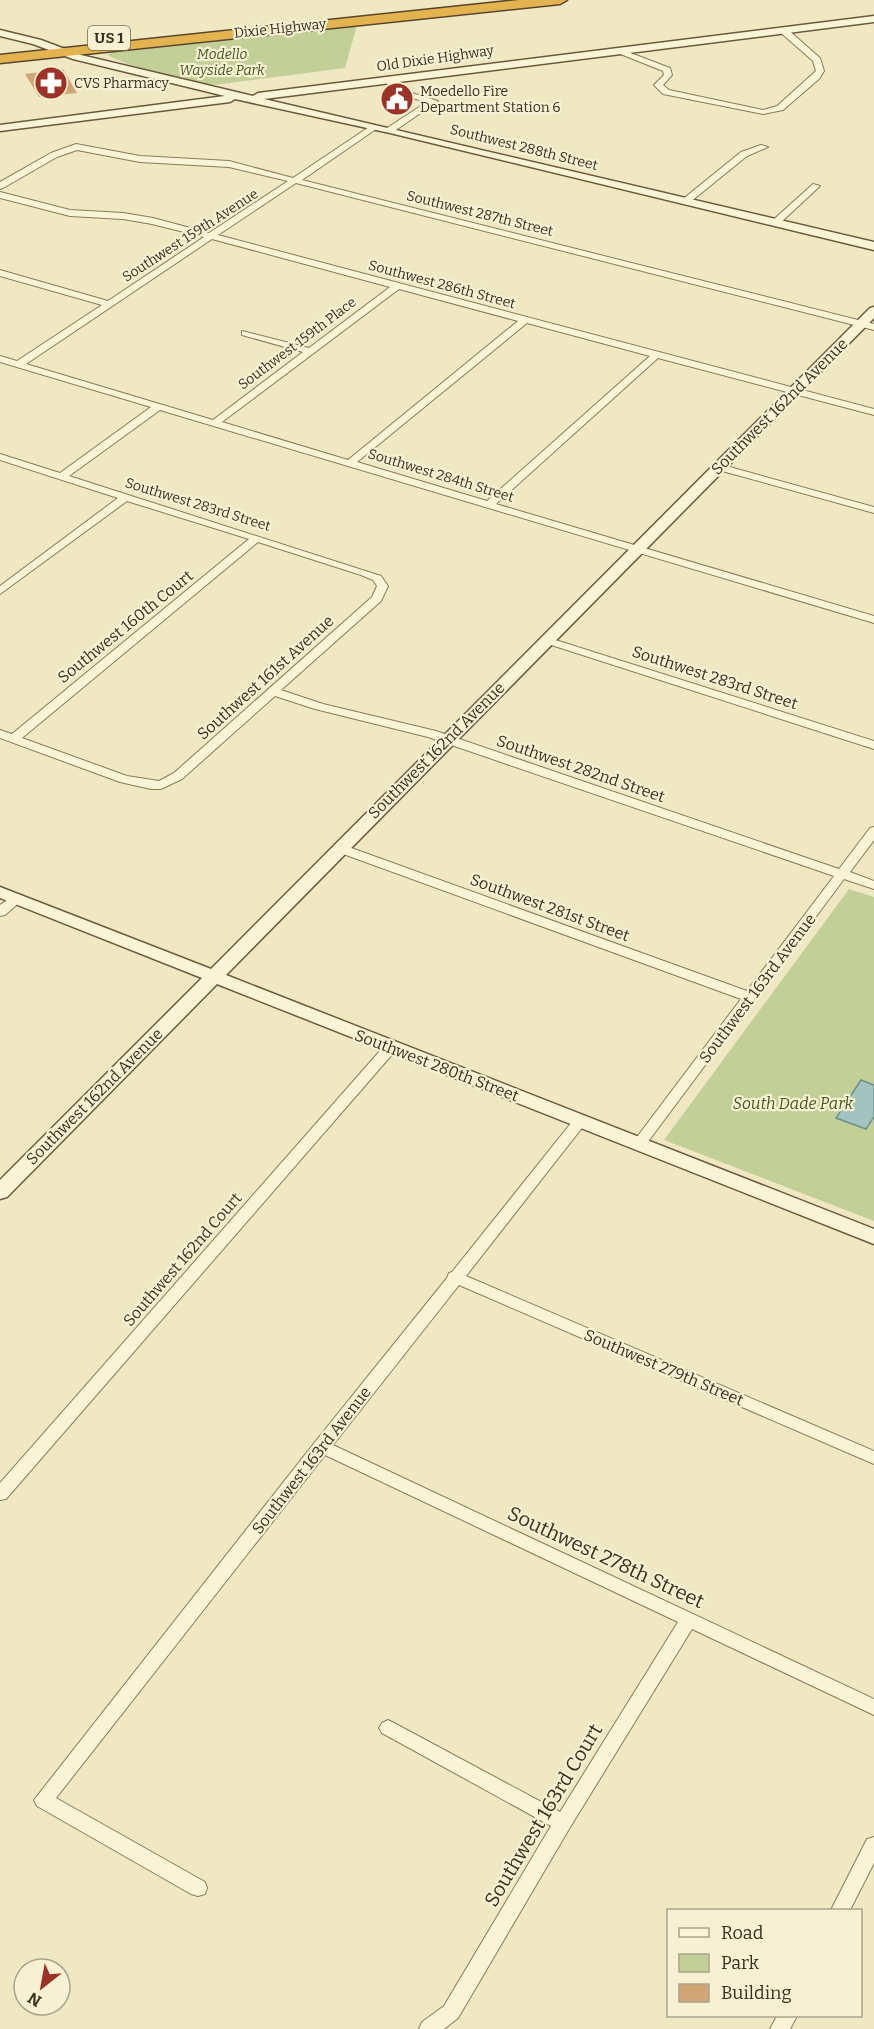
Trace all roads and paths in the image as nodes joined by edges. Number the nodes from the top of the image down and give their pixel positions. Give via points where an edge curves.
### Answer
1 (480, 0) edge
2 (510, 0) edge
3 (560, 0) edge
4 (540, 1) edge
5 (402, 15) junction
6 (307, 17) junction
7 (874, 19) edge
8 (783, 30) junction
9 (0, 33) edge
10 (207, 36) junction
11 (0, 40) edge
12 (40, 46) junction
13 (112, 46) junction
14 (0, 50) edge
15 (617, 51) junction
16 (62, 52) junction
17 (0, 59) edge
18 (112, 66) junction
19 (388, 79) junction
20 (289, 92) junction
21 (242, 98) junction
22 (294, 109) junction
23 (375, 127) junction
24 (0, 128) edge
25 (390, 130) junction
26 (764, 147) dead end
27 (296, 181) junction
28 (0, 186) edge
29 (816, 186) dead end
30 (0, 195) edge
31 (686, 201) junction
32 (775, 223) junction
33 (211, 237) junction
34 (874, 246) edge
35 (0, 273) edge
36 (397, 286) junction
37 (110, 304) junction
38 (874, 311) edge
39 (525, 320) junction
40 (868, 325) edge
41 (245, 333) dead end
42 (310, 351) junction
43 (656, 355) junction
44 (0, 358) edge
45 (19, 364) junction
46 (795, 391) junction
47 (159, 406) junction
48 (874, 412) edge
49 (215, 423) junction
50 (0, 457) edge
51 (350, 463) junction
52 (719, 467) junction
53 (62, 476) junction
54 (126, 497) junction
55 (489, 505) junction
56 (874, 510) edge
57 (257, 538) junction
58 (637, 549) junction
59 (383, 586) joint
60 (0, 591) edge
61 (874, 620) edge
62 (546, 640) junction
63 (274, 692) junction
64 (0, 734) edge
65 (13, 739) junction
66 (447, 740) junction
67 (874, 745) edge
68 (874, 831) edge
69 (339, 848) junction
70 (842, 874) junction
71 (874, 885) edge
72 (8, 895) edge
73 (0, 912) edge
74 (213, 977) junction
75 (750, 997) junction
76 (391, 1047) junction
77 (580, 1121) junction
78 (639, 1144) junction
79 (0, 1192) edge
80 (874, 1238) edge
81 (454, 1277) junction
82 (321, 1446) junction
83 (874, 1458) edge
84 (0, 1494) edge
85 (689, 1620) junction
86 (874, 1707) edge
87 (388, 1728) dead end
88 (563, 1823) junction
89 (874, 1845) edge
90 (198, 1888) dead end
91 (841, 1909) edge
92 (429, 2029) edge

1 - 6 highway, Dixie Highway / US 1
2 - 5 highway
3 - 4 highway, Dixie Highway / US 1
4 - 5 highway, Dixie Highway / US 1
5 - 10 highway, Dixie Highway / US 1
6 - 10 highway via 297,22 238,28
6 - 12 highway, Dixie Highway / US 1
7 - 8 street, Old Dixie Highway
8 - 15 street, Old Dixie Highway
8 - 15 street via 817,60 820,71 780,108 763,112 666,92 658,85 668,75 667,70
9 - 12 street, Southwest 288th Street
10 - 13 highway, Dixie Highway / US 1
11 - 12 street, Southwest 288th Street
11 - 14 highway
12 - 14 highway, Dixie Highway / US 1
12 - 16 street, Southwest 288th Street
13 - 16 highway, Dixie Highway / US 1
13 - 18 highway via 101,54
15 - 19 street, Old Dixie Highway
16 - 17 highway, Dixie Highway / US 1
16 - 18 street, Southwest 288th Street
18 - 21 street, Southwest 288th Street
19 - 20 street, Old Dixie Highway
19 - 25 street via 396,92 434,101
20 - 21 street, Old Dixie Highway
20 - 22 street via 282,100
21 - 22 street, Southwest 288th Street
21 - 24 street, Old Dixie Highway
22 - 23 street, Southwest 288th Street
23 - 25 street, Southwest 288th Street
23 - 27 street, Southwest 159th Avenue
25 - 31 street, Southwest 288th Street
26 - 31 street via 744,154
27 - 28 street, Southwest 287th Street via 230,164 140,159 75,147 54,154
27 - 33 street, Southwest 159th Avenue
27 - 40 street, Southwest 287th Street
29 - 32 street
30 - 33 street, Southwest 286th Street via 70,213 139,218
31 - 32 street, Southwest 288th Street
32 - 34 street, Southwest 288th Street
33 - 36 street, Southwest 286th Street
33 - 37 street, Southwest 159th Avenue
35 - 37 street
36 - 39 street, Southwest 286th Street
36 - 42 street, Southwest 159th Place
37 - 45 street, Southwest 159th Avenue
38 - 40 street, Southwest 162nd Avenue
39 - 43 street, Southwest 286th Street
39 - 51 street
40 - 46 street, Southwest 162nd Avenue
41 - 42 street
42 - 49 street, Southwest 159th Place
43 - 46 street, Southwest 286th Street
43 - 55 street
44 - 45 street, Southwest 284th Street
45 - 47 street, Southwest 284th Street
46 - 48 street, Southwest 286th Street
46 - 52 street, Southwest 162nd Avenue
47 - 49 street, Southwest 284th Street
47 - 53 street
49 - 51 street, Southwest 284th Street
50 - 53 street, Southwest 283rd Street
51 - 55 street, Southwest 284th Street
52 - 56 street
52 - 58 street, Southwest 162nd Avenue
53 - 54 street, Southwest 283rd Street
54 - 57 street, Southwest 283rd Street
54 - 60 street
55 - 58 street, Southwest 284th Street
57 - 59 street, Southwest 283rd Street via 371,575
57 - 65 street, Southwest 160th Court
58 - 61 street, Southwest 284th Street
58 - 62 street, Southwest 162nd Avenue
59 - 63 street, Southwest 161st Avenue via 377,599
62 - 66 street, Southwest 162nd Avenue
62 - 67 street, Southwest 283rd Street
63 - 65 street, Southwest 161st Avenue via 185,771 161,784 124,779
63 - 66 street, Southwest 282nd Street
64 - 65 street
66 - 69 street, Southwest 162nd Avenue
66 - 70 street, Southwest 282nd Street
68 - 70 street, Southwest 163rd Avenue
69 - 74 street, Southwest 162nd Avenue
69 - 75 street, Southwest 281st Street
70 - 71 street, Southwest 282nd Street
70 - 75 street, Southwest 163rd Avenue
72 - 73 street
72 - 74 street, Southwest 280th Street
74 - 76 street, Southwest 280th Street
74 - 79 street, Southwest 162nd Avenue
75 - 78 street, Southwest 163rd Avenue
76 - 77 street, Southwest 280th Street
76 - 84 street, Southwest 162nd Court
77 - 78 street, Southwest 280th Street
77 - 81 street, Southwest 163rd Avenue
78 - 80 street, Southwest 280th Street
81 - 82 street, Southwest 163rd Avenue
81 - 83 street, Southwest 279th Street
82 - 85 street, Southwest 278th Street
82 - 90 street, Southwest 163rd Avenue via 43,1800
85 - 86 street, Southwest 278th Street
85 - 88 street, Southwest 163rd Court
87 - 88 street
88 - 92 street, Southwest 163rd Court via 451,2012
89 - 91 street

